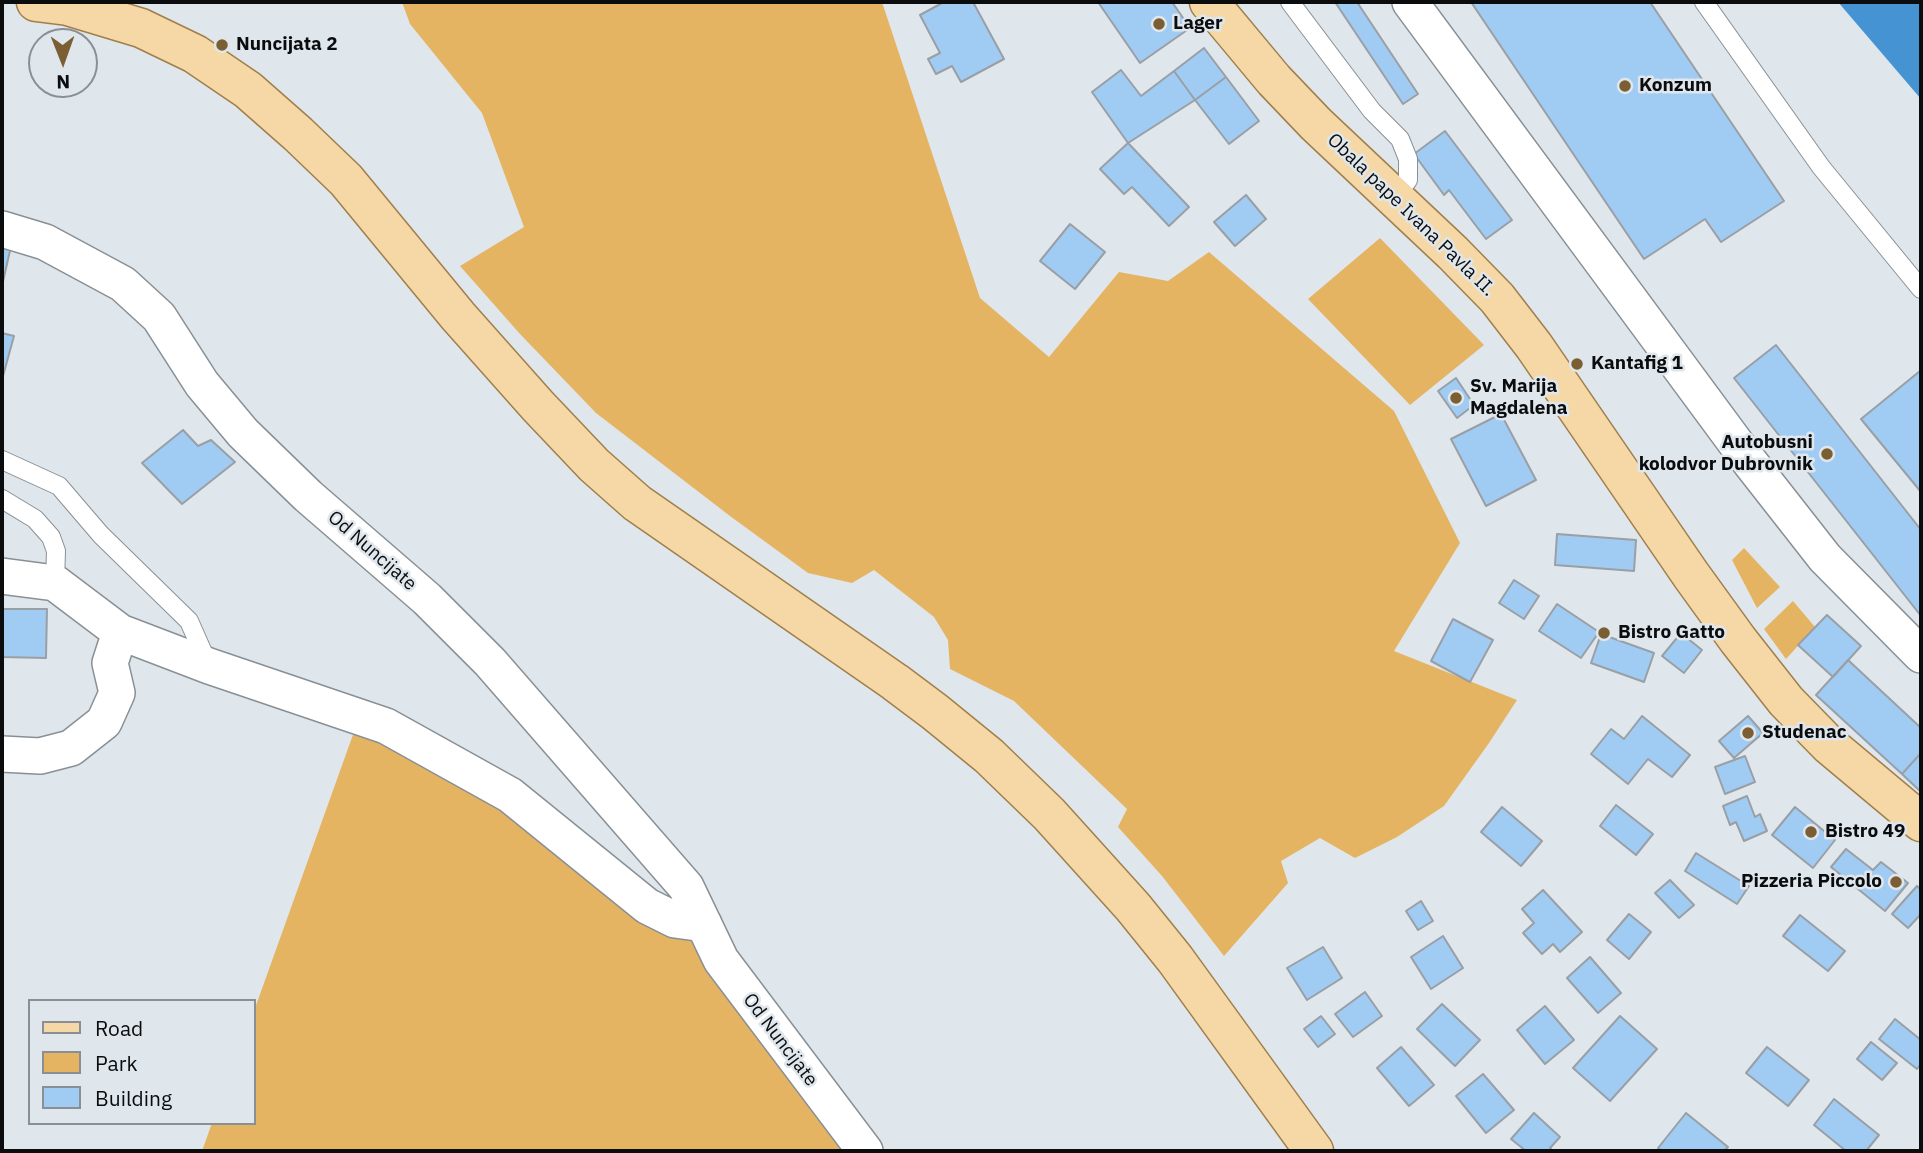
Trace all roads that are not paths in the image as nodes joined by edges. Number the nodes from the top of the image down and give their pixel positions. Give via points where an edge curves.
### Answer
1 (36, 2) edge
2 (1209, 2) edge
3 (1290, 2) edge
4 (1410, 2) edge
5 (1704, 2) edge
6 (1394, 198) junction
7 (2, 229) edge
8 (1921, 289) edge
9 (2, 460) edge
10 (2, 499) edge
11 (2, 576) edge
12 (55, 583) junction
13 (120, 632) junction
14 (1921, 655) edge
15 (209, 666) junction
16 (2, 754) edge
17 (1921, 822) edge
18 (704, 924) junction
19 (865, 1151) edge
20 (1314, 1151) edge

1 - 20 main road via 68,6 141,28 195,54 248,90 298,134 346,180 458,316 594,465 666,525 915,697 989,756 1049,814 1166,948
2 - 6 main road, Obala pape Ivana Pavla II. via 1274,80
3 - 6 lane via 1372,111 1400,139 1408,159 1408,180
4 - 14 street via 1766,483 1825,558
5 - 8 lane via 1821,167
6 - 17 main road, Obala pape Ivana Pavla II. via 1497,298 1691,575 1786,701 1829,745
7 - 18 street, Od Nuncijate via 45,242 123,284 159,317 202,384 243,433 490,662 687,887
9 - 15 lane via 59,486 101,535 189,621
10 - 12 lane via 35,519 51,537 56,551
11 - 12 street
12 - 13 street
13 - 15 street
13 - 16 street via 110,663 117,692 104,722 71,748 40,756
15 - 18 street via 386,726 510,794 647,906 675,920
18 - 19 street, Od Nuncijate via 721,960

